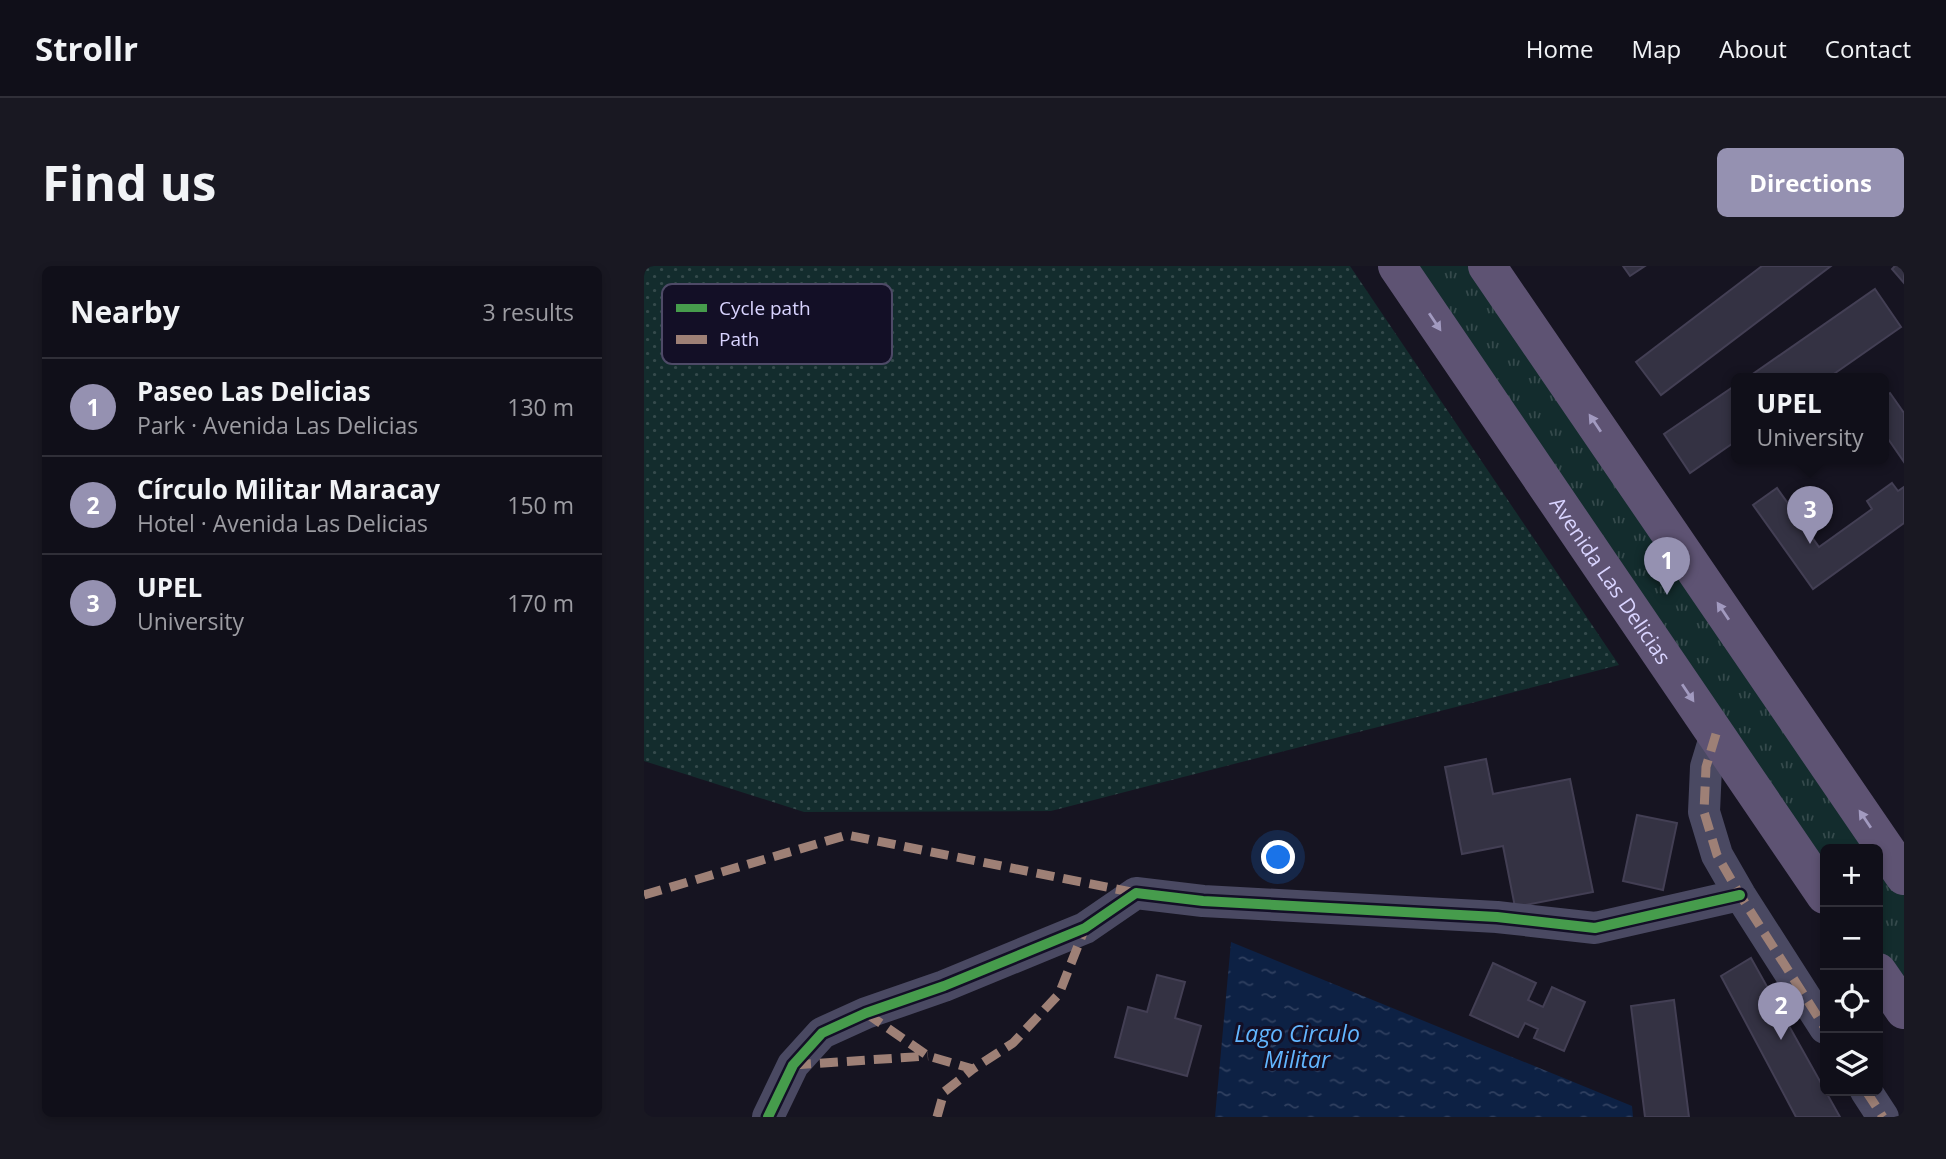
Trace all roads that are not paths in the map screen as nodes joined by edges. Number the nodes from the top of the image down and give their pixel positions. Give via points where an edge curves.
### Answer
1 (1397, 266) edge
2 (1487, 266) edge
3 (1716, 734) junction
4 (1904, 876) edge
5 (1820, 888) edge
6 (1740, 895) junction
7 (1883, 979) edge
8 (1904, 1010) edge
9 (1820, 1020) edge
10 (1869, 1096) edge
11 (768, 1117) edge
12 (1883, 1117) edge

1 -> 3 main road, Avenida Las Delicias
4 -> 2 main road
3 - 5 main road, Avenida Las Delicias
3 - 6 street via 1706,767 1703,812 1717,855
6 - 9 street
6 - 11 street via 1595,928 1497,917 1203,901 1136,893 1085,928 822,1033 793,1065
7 - 8 main road
10 - 12 street

